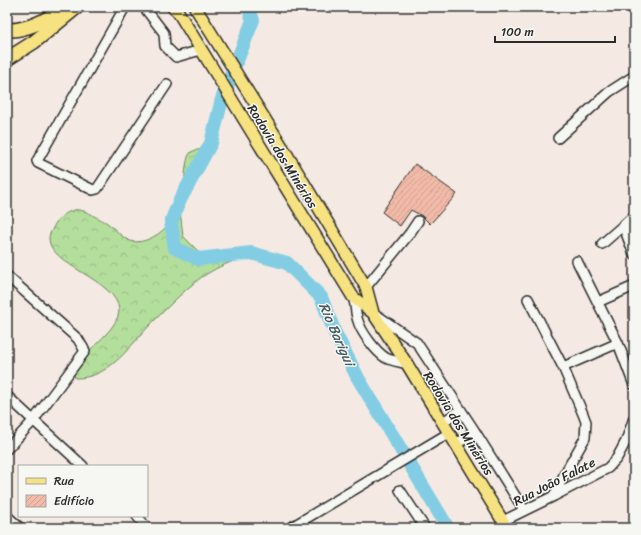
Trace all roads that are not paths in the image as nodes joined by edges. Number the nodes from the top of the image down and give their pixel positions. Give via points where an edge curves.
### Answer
1 (62, 7) edge
2 (77, 7) edge
3 (125, 7) edge
4 (144, 7) edge
5 (195, 7) edge
6 (175, 8) edge
7 (7, 30) edge
8 (201, 50) junction
9 (7, 59) edge
10 (634, 76) edge
11 (167, 84) dead end
12 (558, 138) dead end
13 (634, 216) edge
14 (418, 221) dead end
15 (623, 225) junction
16 (602, 244) dead end
17 (634, 254) edge
18 (577, 261) dead end
19 (7, 276) edge
20 (634, 286) edge
21 (366, 287) junction
22 (353, 297) junction
23 (528, 299) dead end
24 (598, 302) junction
25 (374, 313) junction
26 (618, 343) junction
27 (407, 364) junction
28 (563, 367) junction
29 (634, 385) edge
30 (7, 396) edge
31 (461, 410) junction
32 (634, 418) edge
33 (33, 421) junction
34 (443, 422) junction
35 (474, 430) junction
36 (449, 433) junction
37 (455, 443) junction
38 (7, 449) edge
39 (82, 465) edge
40 (400, 490) dead end
41 (554, 496) junction
42 (524, 510) junction
43 (7, 516) edge
44 (138, 517) edge
45 (505, 524) edge
46 (20, 528) edge
47 (147, 528) edge
48 (290, 528) edge
49 (425, 528) edge

1 - 7 highway via 58,12 32,26
2 - 9 highway via 34,42
3 - 11 street via 38,163 93,190 97,189
4 - 8 street via 164,33 165,46 176,58
5 - 21 main road, Rodovia dos Minérios
6 - 8 main road, Rodovia dos Minérios
8 - 22 main road, Rodovia dos Minérios
10 - 12 street via 609,92
13 - 15 street
14 - 21 street
15 - 16 street
15 - 17 street
18 - 24 street
19 - 33 street via 78,339 85,351
20 - 24 street
21 - 25 main road, Rodovia dos Minérios
22 - 25 main road, Rodovia dos Minérios
22 - 27 street via 358,323 378,352 386,358
23 - 28 street
24 - 26 street
25 - 27 main road, Rodovia dos Minérios
25 - 31 street via 417,343
26 - 28 street
26 - 29 street
27 - 34 main road, Rodovia dos Minérios
28 - 41 street via 586,422 586,431 585,438
30 - 33 street
31 - 34 street
31 - 35 street
32 - 41 street, Rua João Falate via 626,441 613,463
33 - 38 street
33 - 39 street
34 - 36 main road, Rodovia dos Minérios
35 - 37 street via 466,439
35 - 42 street
36 - 37 main road, Rodovia dos Minérios
36 - 48 street
37 - 45 main road, Rodovia dos Minérios
40 - 49 street
41 - 42 street, Rua João Falate
42 - 45 street, Rua João Falate
43 - 46 street
44 - 47 street

